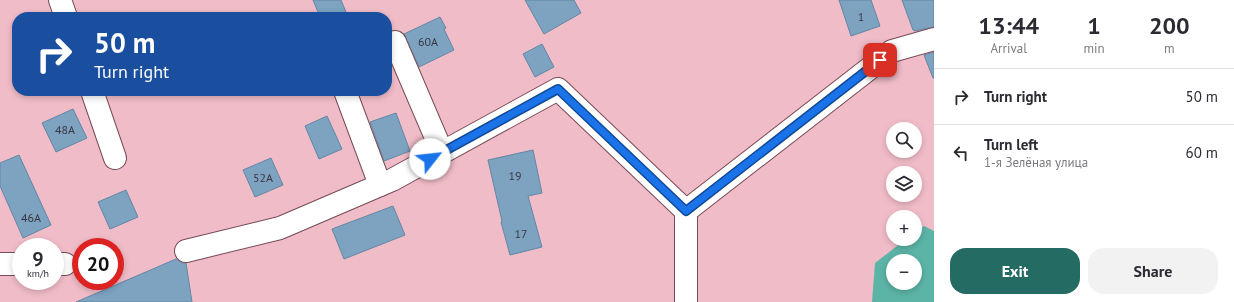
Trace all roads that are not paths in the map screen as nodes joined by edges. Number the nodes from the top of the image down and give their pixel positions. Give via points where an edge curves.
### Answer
1 (60, 0) edge
2 (64, 12) edge
3 (934, 39) edge
4 (395, 42) dead end
5 (94, 96) edge
6 (347, 96) edge
7 (442, 152) junction
8 (115, 158) dead end
9 (380, 185) junction
10 (686, 211) junction
11 (186, 251) dead end
12 (0, 264) edge
13 (12, 264) edge
14 (686, 302) edge

1 - 2 street
3 - 10 street via 892,51
4 - 7 street
5 - 8 street
6 - 9 street
7 - 9 street
7 - 10 street via 558,89
9 - 11 street via 280,228
10 - 14 street
12 - 13 street

